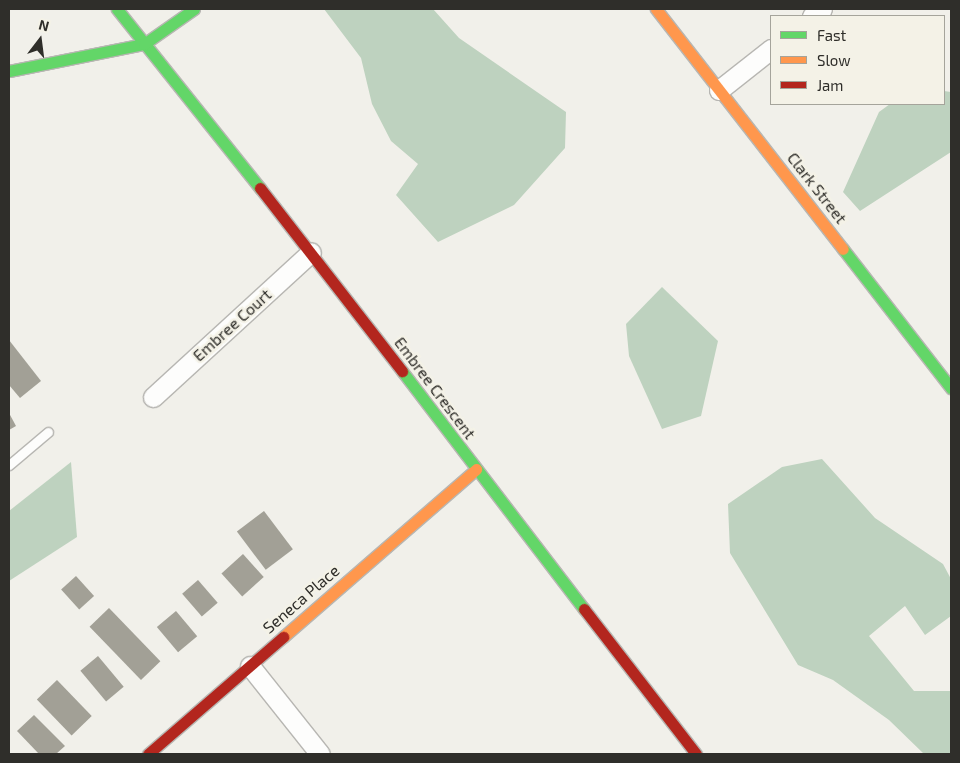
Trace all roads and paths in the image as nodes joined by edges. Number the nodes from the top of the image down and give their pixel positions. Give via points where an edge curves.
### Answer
1 (117, 9) edge
2 (194, 9) edge
3 (656, 9) edge
4 (144, 44) junction
5 (770, 50) edge
6 (9, 71) edge
7 (719, 90) junction
8 (311, 252) junction
9 (951, 388) edge
10 (152, 397) dead end
11 (48, 432) dead end
12 (9, 465) edge
13 (476, 469) junction
14 (250, 666) junction
15 (148, 754) edge
16 (320, 754) edge
17 (696, 754) edge

1 - 4 street, Embree Crescent
2 - 4 street
3 - 7 street, Clark Street
4 - 6 street
4 - 8 street, Embree Crescent
5 - 7 street
7 - 9 street, Clark Street
8 - 10 street, Embree Court
8 - 13 street, Embree Crescent
11 - 12 lane
13 - 14 street, Seneca Place
13 - 17 street, Embree Crescent
14 - 15 street, Seneca Place
14 - 16 street

